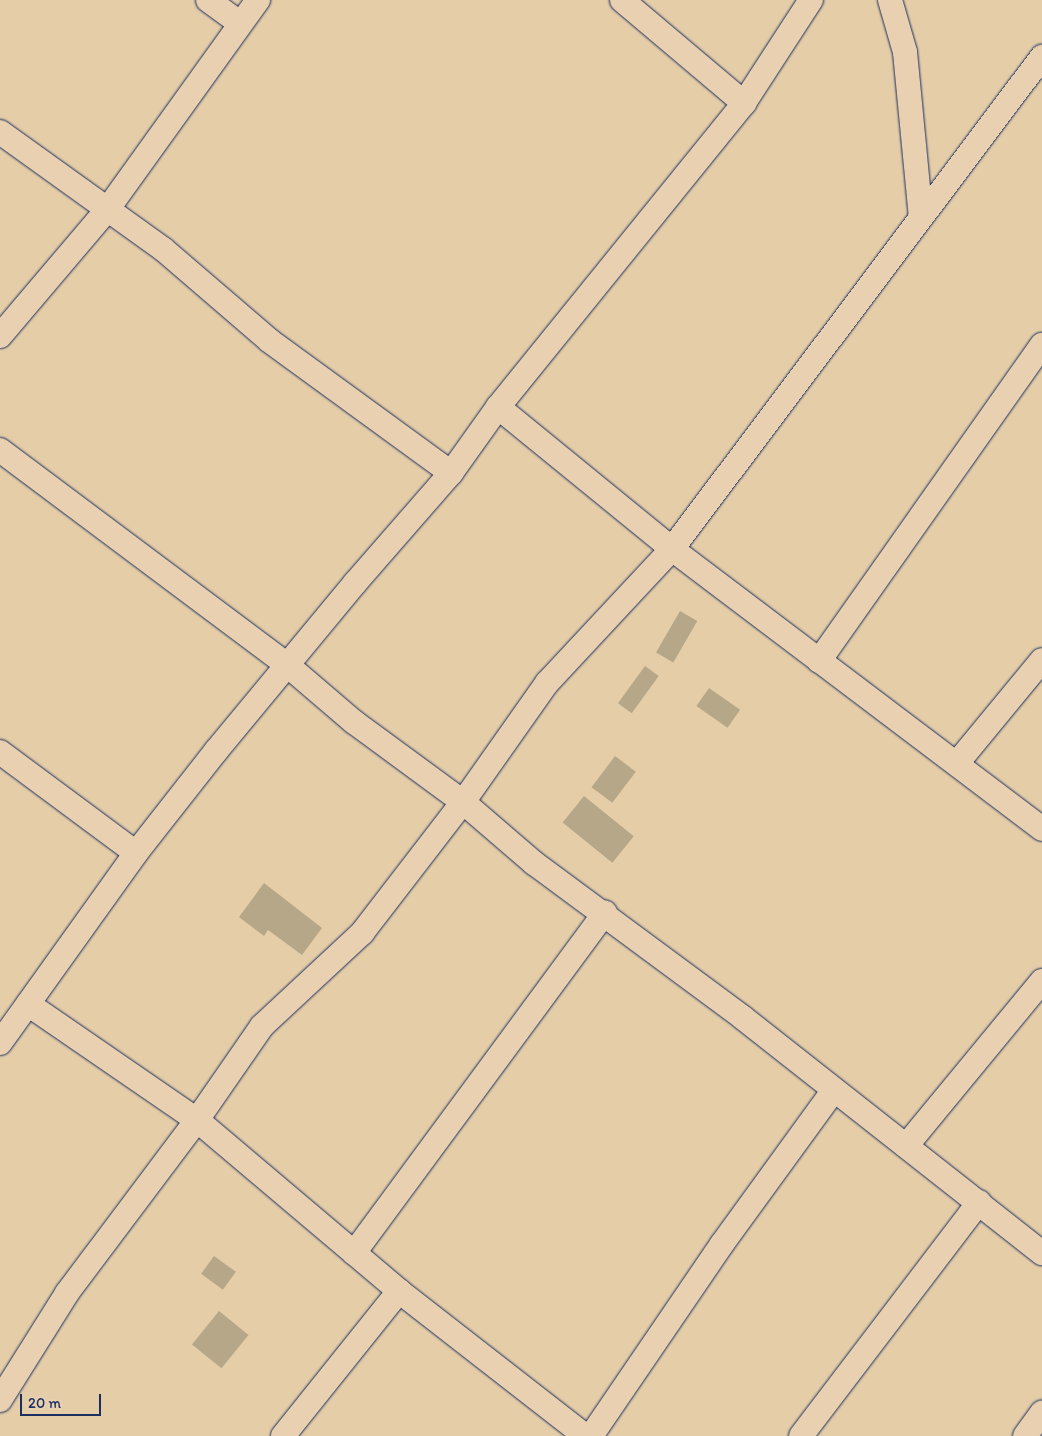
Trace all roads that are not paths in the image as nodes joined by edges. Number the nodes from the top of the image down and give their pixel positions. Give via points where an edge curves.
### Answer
1 (208, 0) edge
2 (258, 0) edge
3 (622, 0) edge
4 (811, 0) edge
5 (890, 0) edge
6 (240, 23) junction
7 (1042, 57) edge
8 (744, 103) junction
9 (0, 132) edge
10 (107, 210) junction
11 (920, 217) junction
12 (0, 336) edge
13 (1042, 346) edge
14 (498, 407) junction
15 (0, 450) edge
16 (451, 473) junction
17 (672, 549) junction
18 (1042, 660) edge
19 (819, 661) junction
20 (286, 664) junction
21 (0, 752) edge
22 (958, 762) junction
23 (463, 802) junction
24 (1042, 829) edge
25 (136, 854) junction
26 (606, 913) junction
27 (1042, 981) edge
28 (28, 1004) junction
29 (0, 1043) edge
30 (834, 1090) junction
31 (197, 1120) junction
32 (906, 1146) junction
33 (979, 1202) junction
34 (354, 1253) junction
35 (1042, 1253) edge
36 (399, 1291) junction
37 (0, 1400) edge
38 (1042, 1412) edge
39 (283, 1436) edge
40 (584, 1436) edge
41 (591, 1436) edge
42 (801, 1436) edge
43 (1025, 1436) edge

1 - 6 street
2 - 6 street
3 - 8 street
4 - 8 street
5 - 11 street via 906,60
6 - 10 street
7 - 11 street
8 - 14 street
9 - 10 street
10 - 12 street
10 - 16 street via 163,249 270,341
11 - 17 street
13 - 19 street
14 - 16 street
14 - 17 street
15 - 20 street
16 - 20 street
17 - 19 street
17 - 23 street via 547,683
18 - 22 street
19 - 22 street
20 - 23 street via 354,722
20 - 25 street
21 - 25 street
22 - 24 street
23 - 26 street via 534,863
23 - 31 street via 362,934 262,1026
25 - 28 street
26 - 30 street
26 - 34 street
27 - 32 street
28 - 29 street
28 - 31 street
30 - 32 street
30 - 41 street via 722,1244
31 - 34 street
31 - 37 street via 68,1293
32 - 33 street
33 - 35 street
33 - 42 street
34 - 36 street
36 - 39 street
36 - 40 street
38 - 43 street

